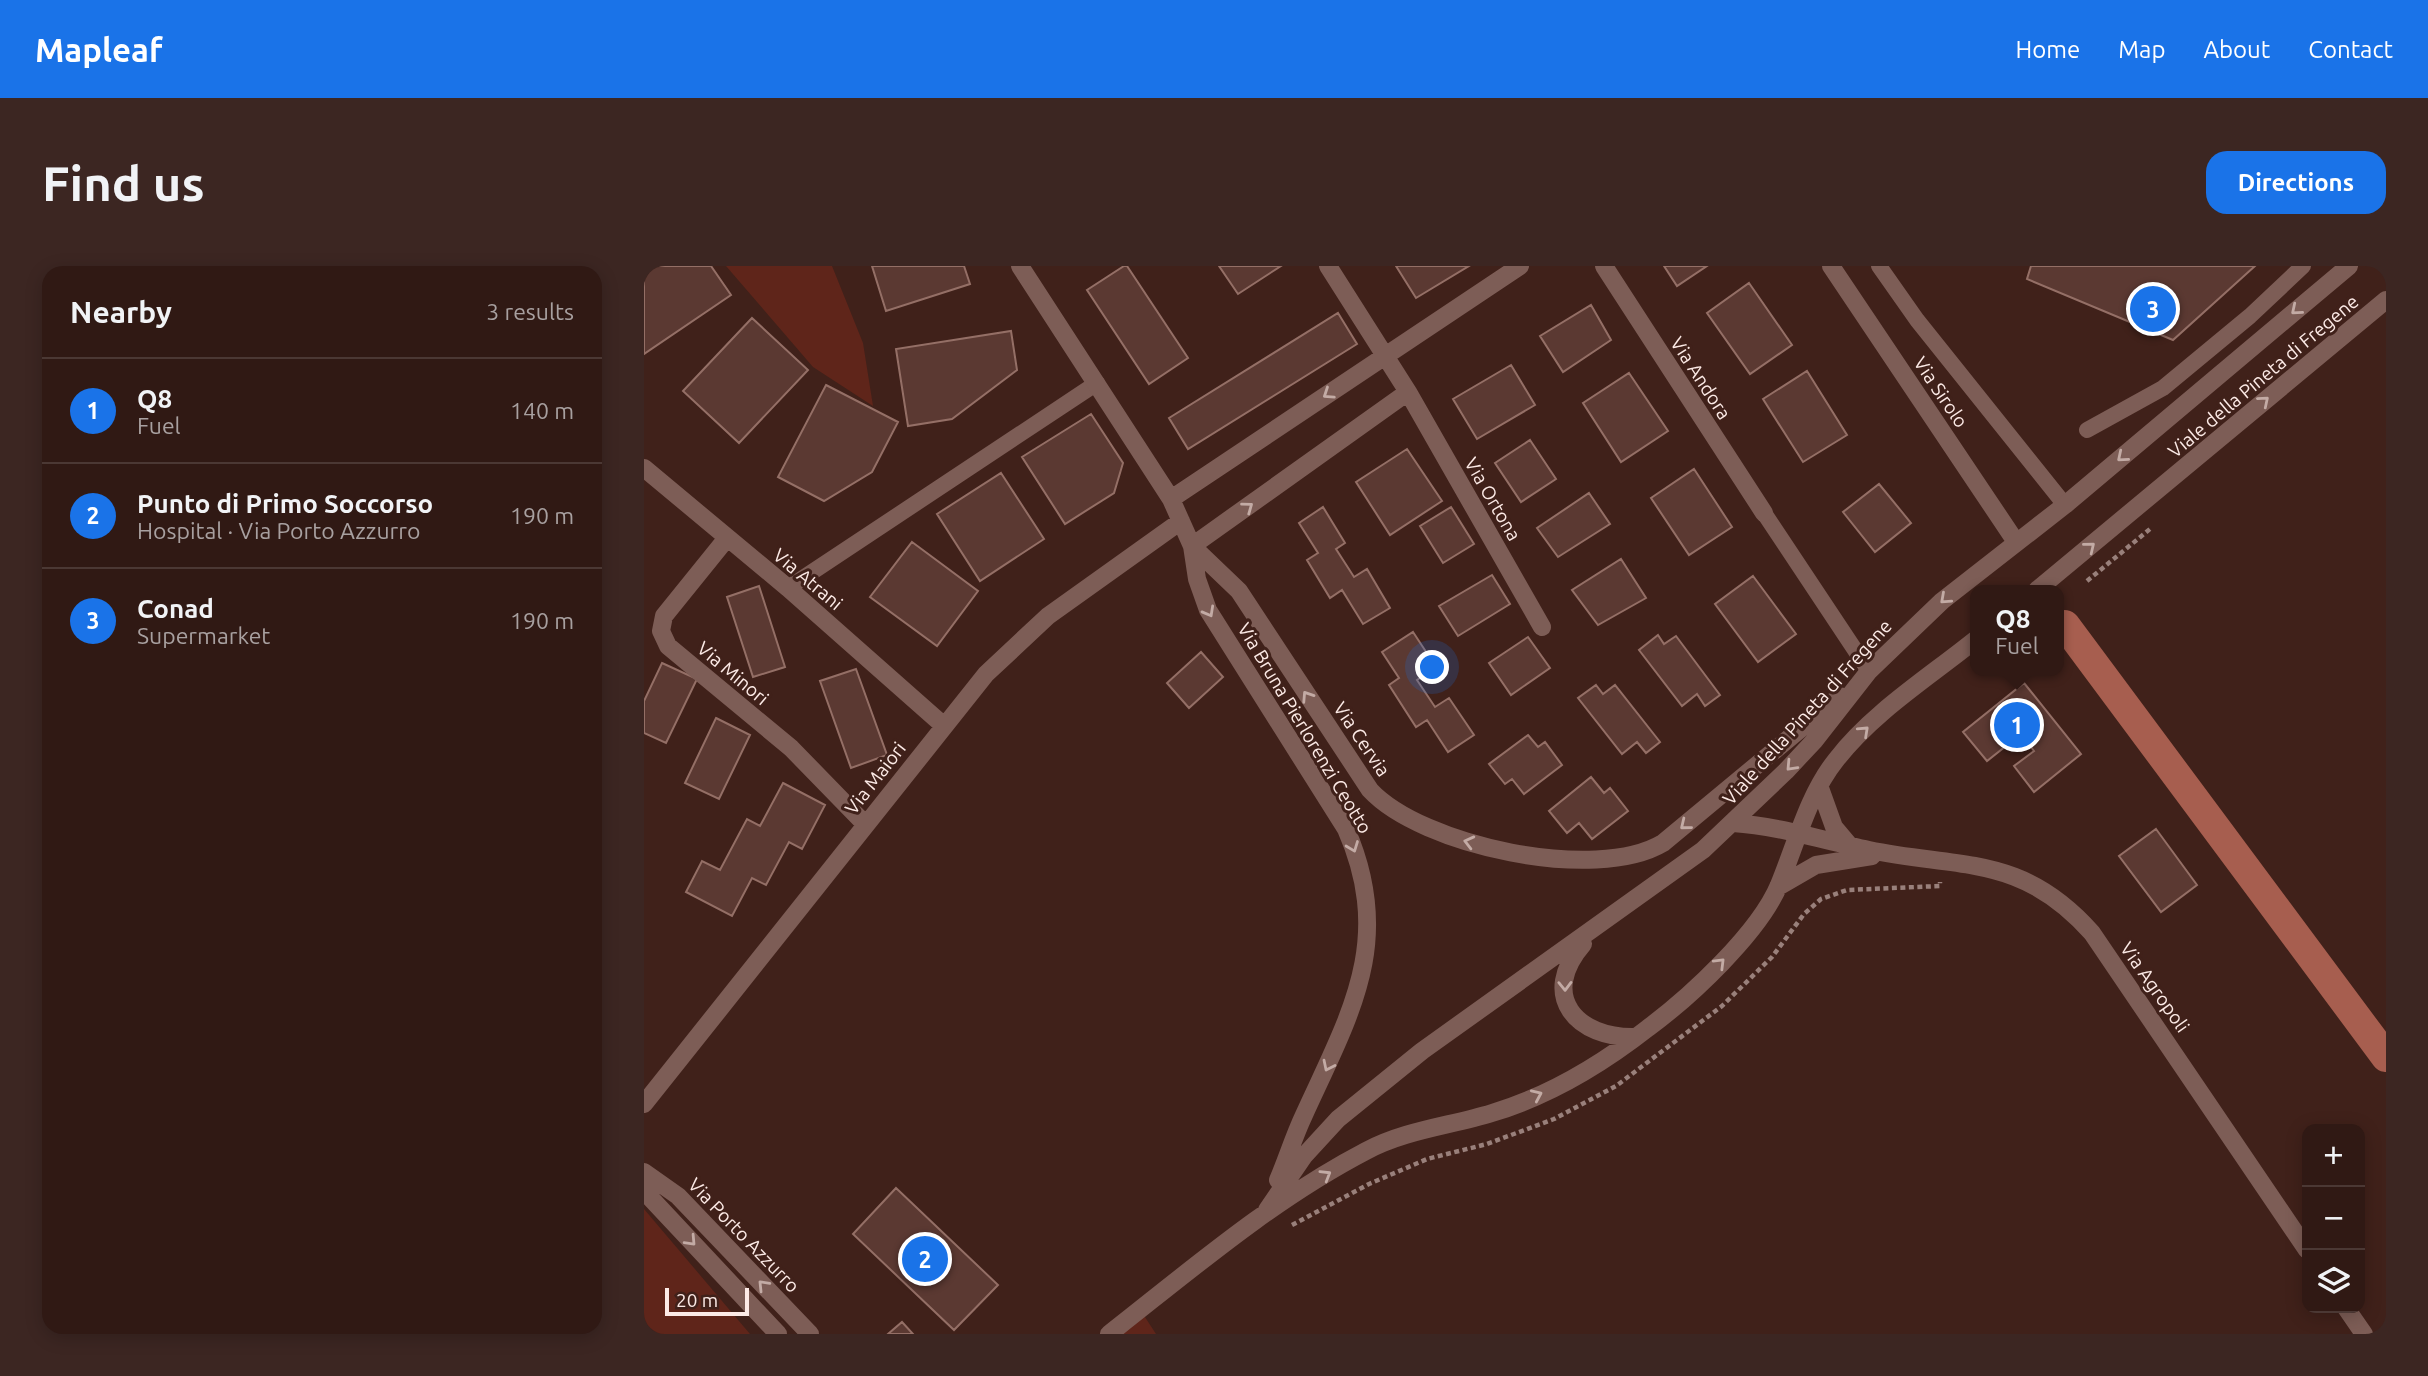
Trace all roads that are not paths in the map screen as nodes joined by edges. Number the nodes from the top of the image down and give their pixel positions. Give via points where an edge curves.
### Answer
1 (1020, 266) edge
2 (1328, 266) edge
3 (1520, 266) edge
4 (1604, 266) edge
5 (1830, 266) edge
6 (1879, 266) edge
7 (2303, 266) edge
8 (2343, 268) edge
9 (2386, 300) edge
10 (1385, 356) junction
11 (1097, 383) junction
12 (1408, 392) junction
13 (2087, 430) dead end
14 (644, 468) edge
15 (1171, 499) junction
16 (2065, 505) junction
17 (1764, 513) joint
18 (1181, 521) junction
19 (727, 538) junction
20 (2017, 542) junction
21 (1192, 546) junction
22 (2043, 585) edge
23 (788, 588) junction
24 (1542, 627) dead end
25 (1970, 644) edge
26 (1869, 671) junction
27 (943, 725) junction
28 (1819, 788) junction
29 (1734, 823) junction
30 (865, 824) junction
31 (1798, 834) junction
32 (1850, 846) junction
33 (1893, 855) junction
34 (1778, 887) junction
35 (1597, 929) junction
36 (1636, 1037) junction
37 (644, 1104) edge
38 (644, 1172) edge
39 (644, 1191) edge
40 (1267, 1210) junction
41 (2302, 1243) edge
42 (2349, 1313) edge
43 (778, 1334) edge
44 (810, 1334) edge
45 (1109, 1334) edge
46 (2364, 1334) edge

1 - 11 street, Via Cervia
2 - 10 street, Via Ortona
3 - 10 street
4 - 17 street, Via Andora
5 - 20 street, Via Sirolo
6 - 16 lane
7 - 13 lane via 2163,388
8 -> 16 street, Viale della Pineta di Fregene
22 -> 9 street, Viale della Pineta di Fregene
10 - 12 street, Via Ortona
10 -> 15 street
11 - 15 street, Via Cervia
11 - 23 lane
21 -> 12 street
12 - 24 street, Via Ortona
14 - 19 street, Via Atrani
15 - 18 street, Via Cervia
16 - 20 street, Viale della Pineta di Fregene
17 - 26 lane
18 - 21 street, Via Cervia
18 - 27 street, Via Maiori via 1048,616 986,674
19 - 23 street, Via Atrani
19 - 30 street, Via Minori via 664,616 663,638 791,748
20 -> 26 street, Viale della Pineta di Fregene via 1942,601
26 -> 21 street, Via Cervia via 1656,847 1628,858 1600,860 1502,850 1425,828 1394,812 1376,796 1239,591
21 -> 40 street, Via Bruna Pierlorenzi Ceotto via 1208,610 1346,829 1366,900 1367,943 1359,986
23 - 27 street, Via Atrani
28 -> 25 street, Viale della Pineta di Fregene via 1843,751 1876,719
26 -> 29 street, Viale della Pineta di Fregene via 1815,740
27 - 30 street, Via Maiori
28 - 31 street, Viale della Pineta di Fregene
28 - 32 street via 1834,827
29 - 31 street
29 - 35 street, Viale della Pineta di Fregene via 1692,860
30 - 37 street, Via Maiori
31 - 32 street
31 - 34 street, Viale della Pineta di Fregene
32 - 33 street
33 - 34 street via 1828,861 1805,869
33 - 41 street, Via Agropoli via 2009,873 2042,889 2077,916 2156,1024
36 -> 34 street, Viale della Pineta di Fregene via 1740,943
35 -> 36 street via 1567,967 1564,988 1568,1008 1593,1030
35 - 40 street, Viale della Pineta di Fregene via 1422,1051 1363,1098 1321,1136
40 -> 36 street, Viale della Pineta di Fregene via 1373,1147 1531,1098 1571,1079
44 -> 38 street, Via Porto Azzurro via 678,1196
39 -> 43 street
40 - 45 street, Viale della Pineta di Fregene
42 - 46 street

